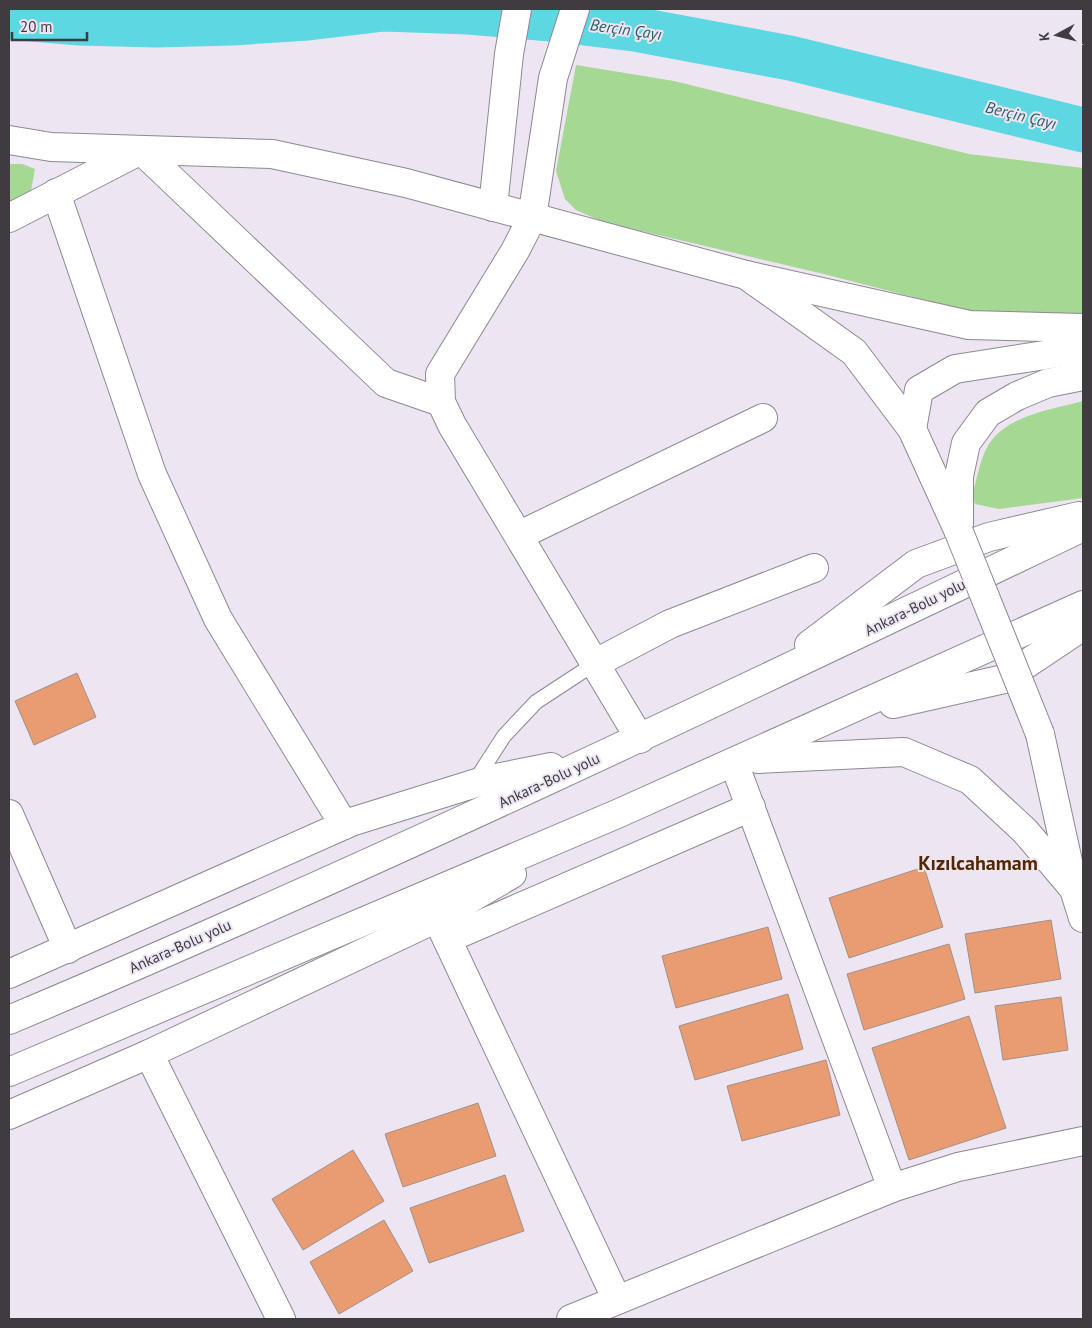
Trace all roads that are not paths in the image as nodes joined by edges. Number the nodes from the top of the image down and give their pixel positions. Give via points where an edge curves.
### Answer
1 (517, 9) edge
2 (575, 9) edge
3 (9, 140) edge
4 (141, 150) junction
5 (56, 194) junction
6 (493, 207) junction
7 (9, 218) edge
8 (532, 218) junction
9 (746, 275) junction
10 (1083, 328) edge
11 (1083, 349) edge
12 (1083, 376) edge
13 (441, 402) junction
14 (763, 418) dead end
15 (912, 429) junction
16 (1083, 516) edge
17 (1083, 527) edge
18 (959, 532) junction
19 (520, 535) junction
20 (814, 568) dead end
21 (1083, 605) edge
22 (1083, 626) edge
23 (594, 664) junction
24 (761, 682) junction
25 (834, 718) junction
26 (640, 739) junction
27 (592, 759) junction
28 (738, 762) junction
29 (474, 783) junction
30 (751, 807) junction
31 (9, 814) edge
32 (617, 814) junction
33 (344, 825) junction
34 (1074, 889) junction
35 (1083, 918) edge
36 (442, 929) junction
37 (68, 949) junction
38 (9, 974) edge
39 (9, 1020) edge
40 (149, 1054) junction
41 (9, 1072) edge
42 (9, 1115) edge
43 (1083, 1141) edge
44 (892, 1188) junction
45 (617, 1300) junction
46 (281, 1319) edge
47 (571, 1319) edge

1 - 6 main road via 509,54
2 - 8 main road via 553,78
3 - 4 main road via 52,147
4 - 5 main road
4 - 6 main road via 272,154 406,183
4 - 13 main road via 386,383
5 - 7 main road
5 - 33 main road via 152,474 214,610
6 - 8 main road
8 - 9 main road
8 - 13 main road via 440,374
9 - 10 main road via 969,325
9 - 15 main road via 854,352
11 - 15 main road via 955,369 919,390
12 - 18 main road via 1048,383 1017,396 988,414 966,443 959,476
13 - 19 main road
14 - 19 main road
15 - 18 main road
16 - 24 main road via 989,537 916,564
17 - 24 main road, Ankara-Bolu yolu
18 - 34 main road, bridge via 1040,734
19 - 23 main road
20 - 23 main road via 670,624
21 - 25 main road
22 - 25 main road via 1004,679
23 - 26 main road
23 - 29 lane via 536,702 504,736
24 - 26 main road, Ankara-Bolu yolu
25 - 28 main road
26 - 27 main road, Ankara-Bolu yolu
27 - 29 main road
27 - 39 main road, Ankara-Bolu yolu via 347,873
28 - 30 main road
28 - 32 main road
28 - 34 main road via 904,752 970,780 1025,831
29 - 33 main road
30 - 36 main road
30 - 44 main road
31 - 37 main road
32 - 36 main road
32 - 41 main road
33 - 37 main road
34 - 35 main road
36 - 40 main road
36 - 45 main road
37 - 38 main road
40 - 42 main road
40 - 46 main road
43 - 44 main road via 958,1167
44 - 45 main road
45 - 47 main road

